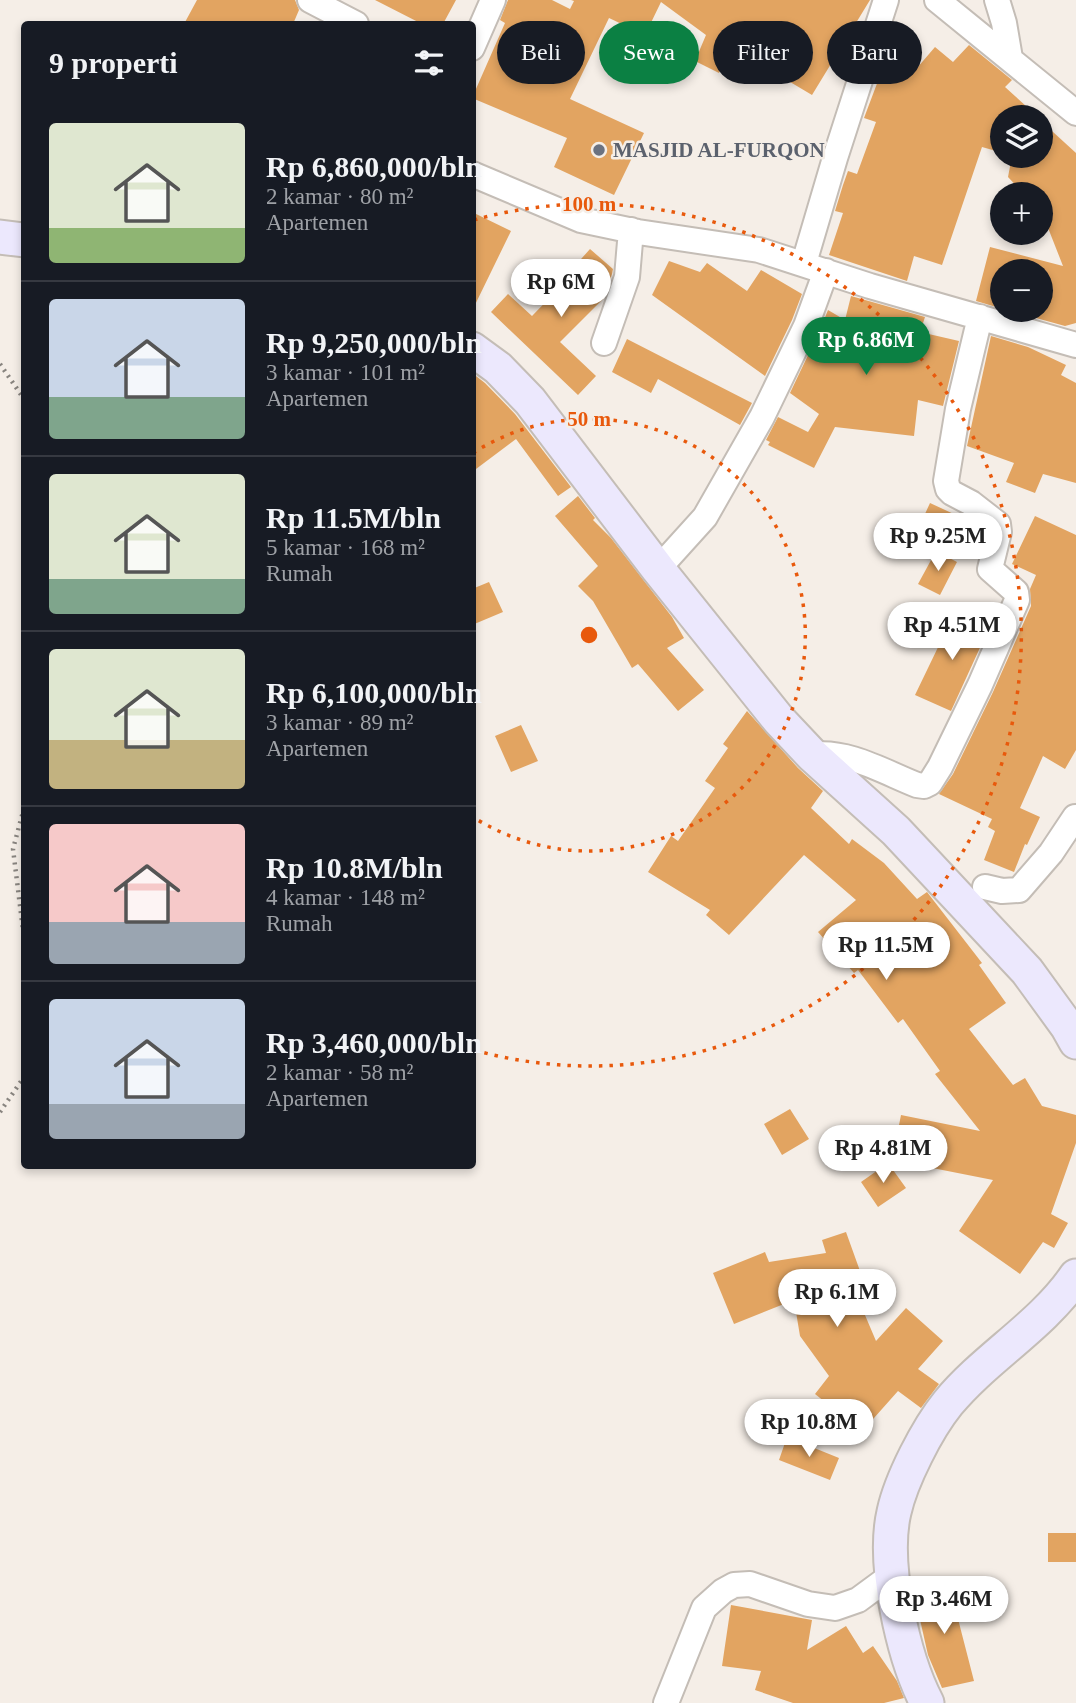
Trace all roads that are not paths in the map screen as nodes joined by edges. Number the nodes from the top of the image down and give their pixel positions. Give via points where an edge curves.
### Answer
1 (494, 0) edge
2 (886, 0) edge
3 (937, 0) edge
4 (997, 0) edge
5 (319, 12) edge
6 (347, 21) edge
7 (476, 39) edge
8 (1010, 58) junction
9 (1076, 113) edge
10 (476, 176) edge
11 (631, 230) junction
12 (0, 237) edge
13 (21, 240) edge
14 (815, 267) junction
15 (980, 317) junction
16 (604, 343) dead end
17 (1076, 345) edge
18 (476, 352) edge
19 (658, 569) junction
20 (812, 755) junction
21 (1076, 815) edge
22 (985, 887) dead end
23 (1076, 1042) edge
24 (1076, 1276) edge
25 (892, 1575) junction
26 (666, 1703) edge
27 (928, 1703) edge

1 - 7 street
2 - 14 street via 835,158
3 - 8 street
4 - 8 street
5 - 6 street
8 - 9 street
10 - 11 street via 581,220
11 - 14 street via 759,250
11 - 16 street via 627,277
12 - 13 street
14 - 15 street
14 - 19 street via 806,326 756,428 705,517
15 - 17 street
15 - 20 street via 957,409 946,481 952,493 998,524 990,569 1016,592 1017,600 930,783 917,785 843,755
18 - 19 street via 530,401
19 - 20 street
20 - 23 street via 896,831 1027,971
21 - 22 street via 1019,890
24 - 25 street via 1046,1311 948,1404 909,1470 894,1513
25 - 26 street via 858,1600 835,1608 750,1584 723,1591 704,1608
25 - 27 street via 902,1629

